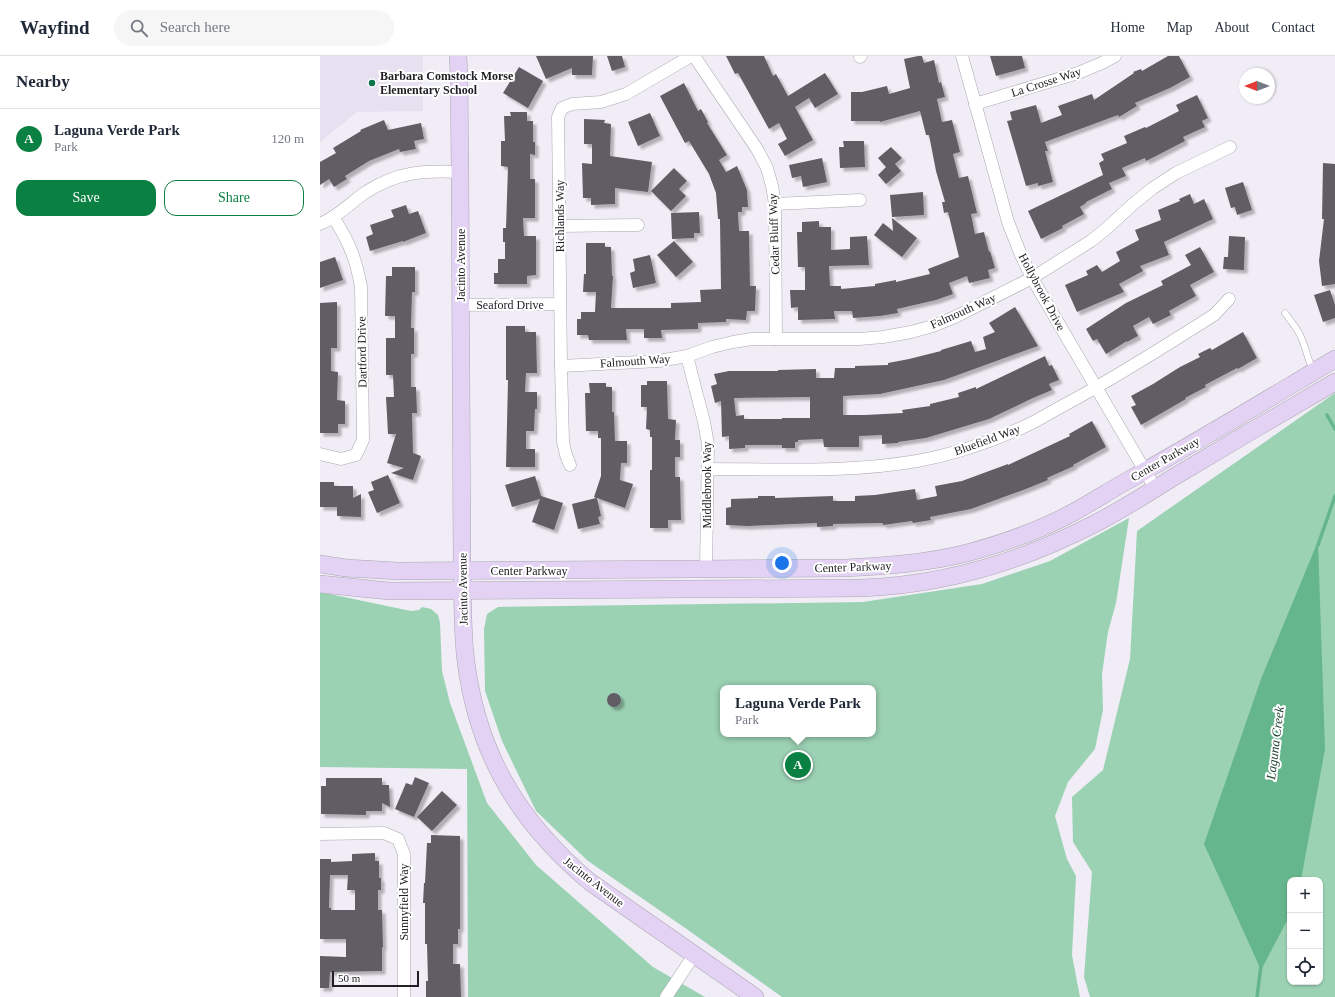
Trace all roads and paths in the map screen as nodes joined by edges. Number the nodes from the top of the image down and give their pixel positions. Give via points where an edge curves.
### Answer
1 (458, 56) edge
2 (693, 56) edge
3 (962, 56) edge
4 (1115, 56) edge
5 (1102, 60) edge
6 (975, 104) junction
7 (1230, 147) dead end
8 (460, 172) junction
9 (860, 200) dead end
10 (775, 204) junction
11 (333, 217) junction
12 (320, 224) edge
13 (560, 226) junction
14 (638, 226) dead end
15 (1032, 278) junction
16 (1229, 299) dead end
17 (560, 304) junction
18 (461, 305) junction
19 (1285, 313) dead end
20 (776, 339) junction
21 (687, 356) junction
22 (1335, 359) edge
23 (561, 366) junction
24 (1314, 371) junction
25 (1335, 382) edge
26 (1096, 388) junction
27 (320, 454) edge
28 (570, 465) dead end
29 (708, 469) junction
30 (1144, 472) junction
31 (1155, 488) junction
32 (320, 564) edge
33 (706, 570) junction
34 (462, 571) junction
35 (320, 584) edge
36 (462, 591) junction
37 (320, 834) edge
38 (694, 955) junction
39 (404, 997) edge
40 (666, 997) edge
41 (755, 997) edge

1 - 8 main road, Jacinto Avenue
2 - 10 street, Cedar Bluff Way via 757,148 767,168
2 - 13 street, Richlands Way via 626,94 601,102 572,104 562,108 558,117
3 - 6 street, Hollybrook Drive
4 - 5 street, La Crosse Way
5 - 6 street, La Crosse Way via 1078,73
6 - 15 street, Hollybrook Drive via 1008,222
7 - 15 street, Falmouth Way via 1153,188 1091,241
8 - 11 street via 420,172 385,181
8 - 18 main road, Jacinto Avenue
9 - 10 street
10 - 20 street, Cedar Bluff Way
11 - 12 street
11 - 27 street, Dartford Drive via 353,251 361,287 363,440 356,455 341,458
13 - 14 street
13 - 17 street, Richlands Way
15 - 20 street, Falmouth Way via 956,317 911,332 859,339
15 - 26 street, Hollybrook Drive
16 - 26 street, Bluefield Way via 1214,315
17 - 18 street, Seaford Drive
17 - 23 street, Richlands Way
18 - 34 main road, Jacinto Avenue
19 - 24 lane via 1299,333
20 - 21 street, Falmouth Way via 752,339 712,346
21 - 23 street, Falmouth Way via 659,361
21 - 29 street, Middlebrook Way via 704,422 708,444
22 - 24 main road, Center Parkway
23 - 28 street, Richlands Way via 563,442
24 - 30 main road, Center Parkway
25 - 31 main road, Center Parkway
26 - 29 street, Bluefield Way via 1032,423 996,439 919,461 848,469
26 - 30 street, Hollybrook Drive
29 - 33 street, Middlebrook Way
30 - 31 street, Hollybrook Drive
30 - 33 main road, Center Parkway via 1074,512 1040,528 967,553 893,566
31 - 36 main road, Center Parkway via 1096,523 1053,544 985,568 951,577 900,585 862,588
32 - 34 main road, Center Parkway via 373,570
33 - 34 main road, Center Parkway
34 - 36 main road, Jacinto Avenue
35 - 36 main road, Center Parkway via 389,591
36 - 38 main road, Jacinto Avenue via 465,661 470,689 486,743 516,803 548,843 590,882
37 - 39 street, Sunnyfield Way via 384,834 398,839 404,854
38 - 40 street
38 - 41 main road, Jacinto Avenue

